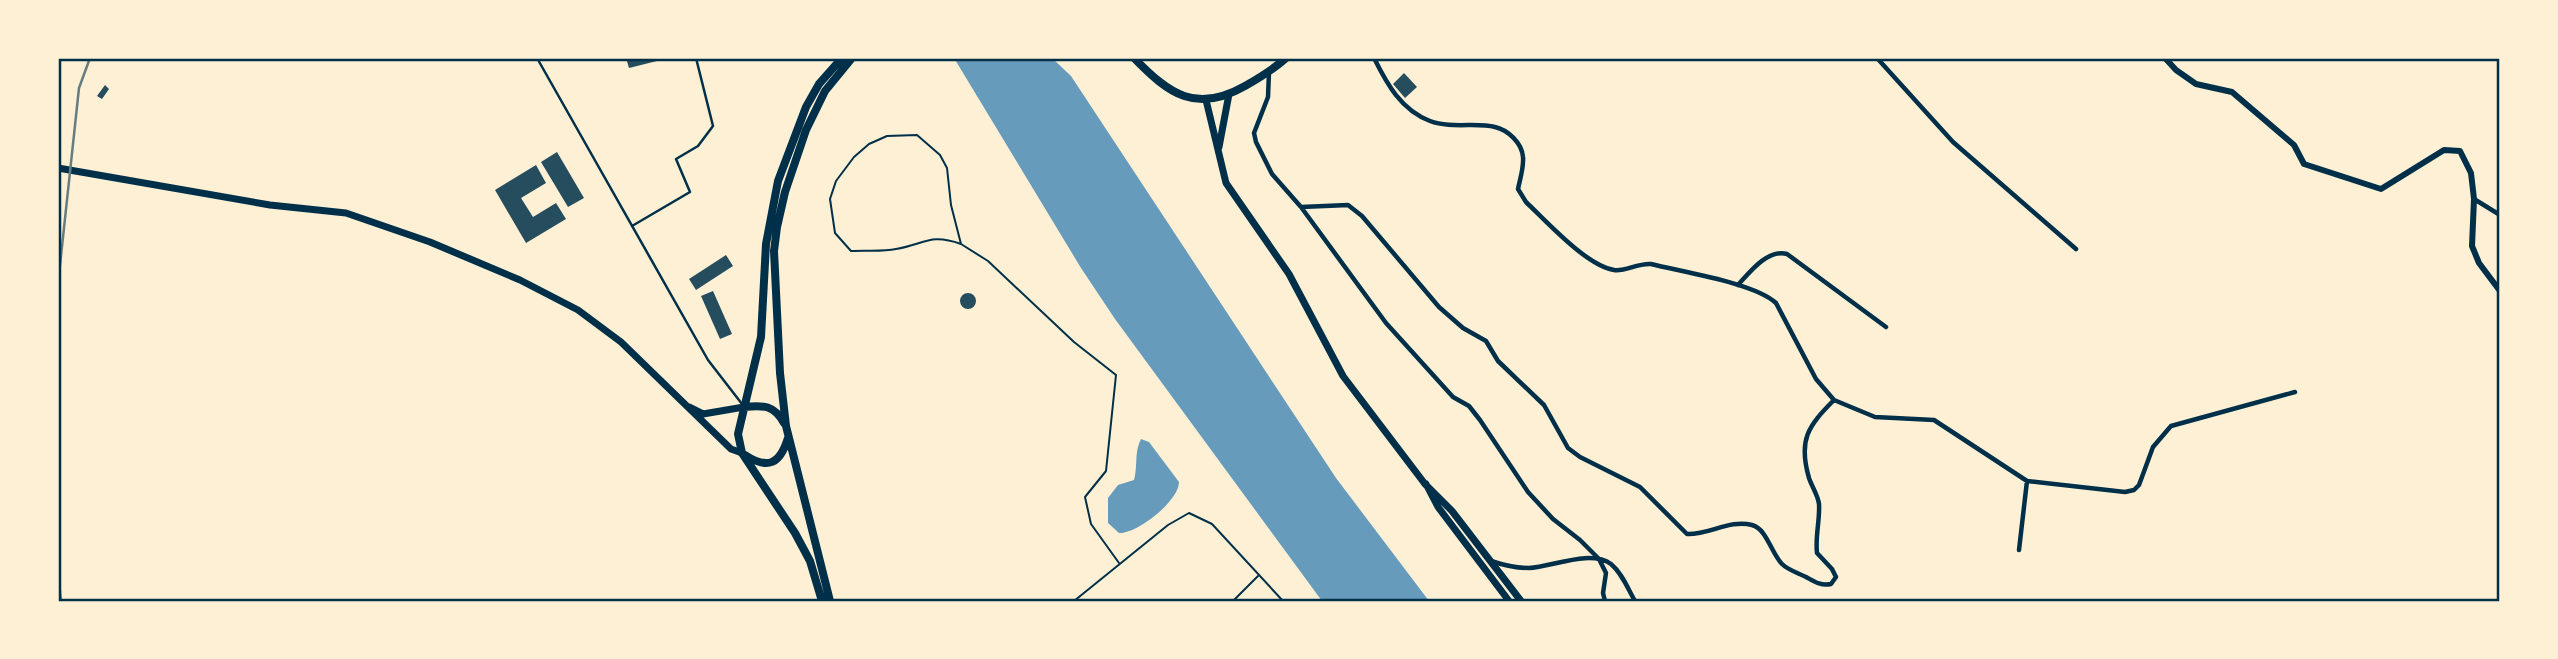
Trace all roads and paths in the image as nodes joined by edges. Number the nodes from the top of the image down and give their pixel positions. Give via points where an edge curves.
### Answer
1 (537, 58) edge
2 (696, 58) edge
3 (842, 58) edge
4 (852, 58) edge
5 (1135, 58) edge
6 (1286, 58) edge
7 (1374, 58) edge
8 (1877, 58) edge
9 (2165, 58) edge
10 (1269, 71) junction
11 (1229, 94) junction
12 (1206, 100) junction
13 (1218, 151) junction
14 (58, 168) edge
15 (2474, 199) junction
16 (1301, 207) junction
17 (2500, 215) edge
18 (632, 226) junction
19 (961, 244) junction
20 (2076, 249) dead end
21 (1738, 285) junction
22 (2500, 290) edge
23 (1886, 327) dead end
24 (2295, 392) dead end
25 (1834, 400) junction
26 (682, 404) junction
27 (744, 407) junction
28 (786, 426) junction
29 (788, 438) junction
30 (742, 453) junction
31 (2026, 481) junction
32 (1425, 484) junction
33 (2019, 550) dead end
34 (1599, 559) junction
35 (1490, 561) junction
36 (1119, 563) junction
37 (1259, 575) junction
38 (822, 601) edge
39 (830, 601) edge
40 (1074, 601) edge
41 (1233, 601) edge
42 (1283, 601) edge
43 (1508, 601) edge
44 (1521, 601) edge
45 (1605, 601) edge
46 (1635, 601) edge

1 - 18 lane
2 - 18 lane via 713,126 698,146 676,159 690,192
3 - 27 highway via 806,107 778,181 766,244 761,337
4 - 28 highway via 825,91 806,130 777,227 774,275
5 - 12 highway via 1174,93
6 - 10 highway
7 - 21 street via 1405,107 1430,122 1494,127 1514,138 1523,159 1518,189 1526,202 1596,265 1617,271 1651,264
8 - 20 street via 1953,142
9 - 15 street via 2196,84 2232,92 2294,145 2304,164 2381,189 2444,150 2460,152 2471,173
10 - 11 highway
10 - 16 street via 1268,97 1254,133 1256,142 1272,174
11 - 12 highway
11 - 13 main road
12 - 13 main road
13 - 32 main road via 1226,183 1289,274 1343,376
14 - 26 main road via 270,205 346,213 430,242 578,310 621,342
15 - 17 street
15 - 22 street via 2472,246 2479,264
16 - 25 street via 1348,205 1362,216 1439,307 1486,341 1498,361 1544,405 1568,447 1580,457 1640,487 1687,534 1700,535 1731,524 1753,525 1763,532 1784,566 1822,586 1836,577 1817,554 1818,499 1809,477 1806,434
16 - 34 street via 1385,323 1453,397 1469,406 1528,492
18 - 27 lane via 708,360
19 - 19 path via 929,239 897,249 851,251 835,233 830,199 836,181 869,144 887,136 917,135 940,155 947,168
19 - 36 path via 988,261 1116,375 1105,471 1085,497 1091,524
21 - 23 street via 1772,254 1787,254
21 - 25 street via 1776,303 1816,379
24 - 31 street via 2171,426 2153,447 2134,490
25 - 31 street via 1875,417 1934,420
26 - 27 main road via 704,414
26 - 30 main road via 731,449
27 - 28 highway via 766,405 777,411
27 - 30 highway via 738,434
28 - 29 highway
29 - 30 highway via 778,459 768,464 758,464
29 - 39 highway
30 - 38 highway via 810,561
31 - 33 street
32 - 35 main road
32 - 43 main road
34 - 35 street via 1570,559 1527,568
34 - 45 street via 1606,573
34 - 46 street via 1610,563
35 - 44 main road
36 - 37 path via 1189,513 1212,524
36 - 40 path
37 - 41 path
37 - 42 path

